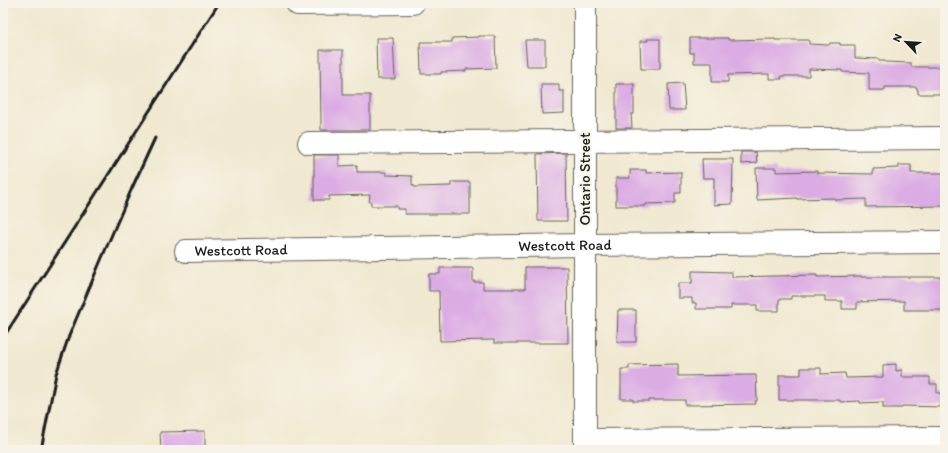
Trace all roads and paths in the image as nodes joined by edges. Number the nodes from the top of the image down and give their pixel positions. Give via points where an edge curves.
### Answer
1 (413, 3) edge
2 (585, 3) edge
3 (298, 4) edge
4 (945, 138) edge
5 (585, 141) junction
6 (309, 143) dead end
7 (945, 242) edge
8 (585, 245) junction
9 (186, 251) dead end
10 (945, 438) edge
11 (585, 445) edge

1 - 3 street
2 - 5 street, Ontario Street
4 - 5 street
5 - 6 street
5 - 8 street, Ontario Street
7 - 8 street, Westcott Road
8 - 9 street, Westcott Road
8 - 11 street, Ontario Street
10 - 11 street

